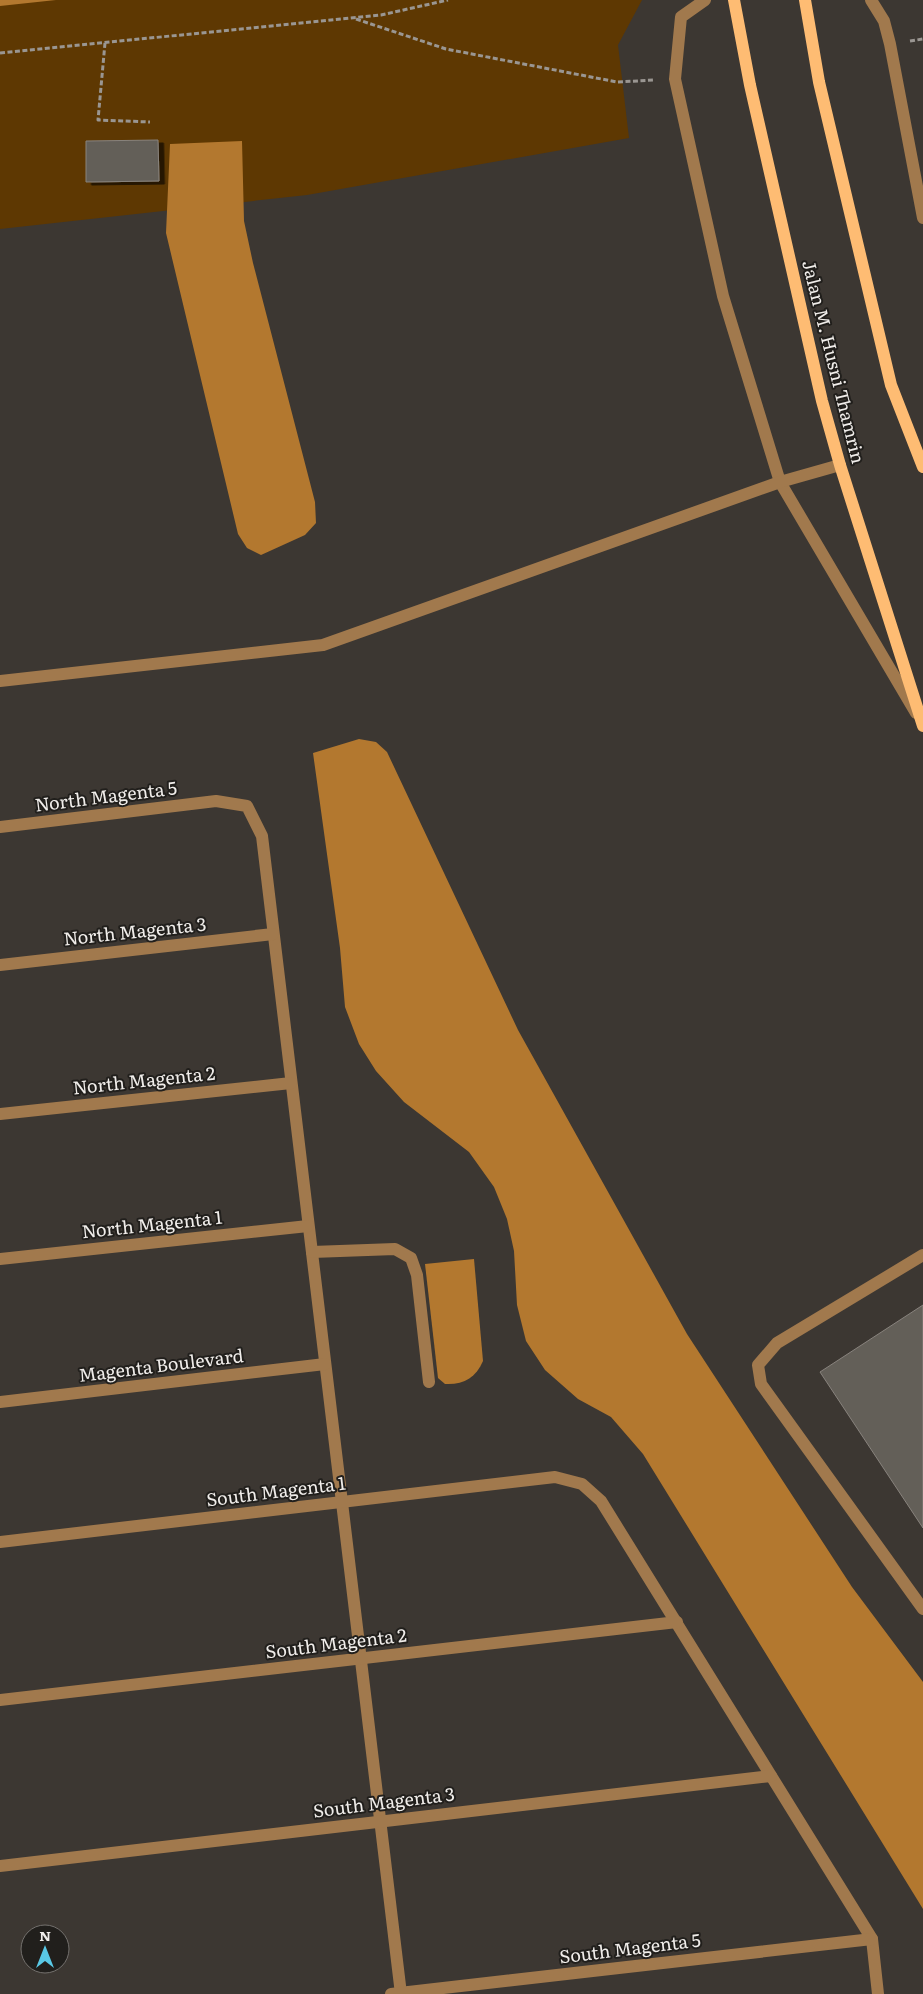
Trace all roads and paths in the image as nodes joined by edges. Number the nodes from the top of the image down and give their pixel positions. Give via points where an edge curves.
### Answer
1 (448, 0) edge
2 (705, 0) edge
3 (734, 0) edge
4 (805, 0) edge
5 (871, 0) edge
6 (353, 18) junction
7 (105, 43) junction
8 (0, 53) edge
9 (674, 79) junction
10 (150, 122) dead end
11 (923, 218) edge
12 (840, 465) junction
13 (923, 467) edge
14 (780, 482) junction
15 (0, 681) edge
16 (921, 722) edge
17 (0, 827) edge
18 (274, 934) junction
19 (0, 965) edge
20 (291, 1083) junction
21 (0, 1114) edge
22 (308, 1226) junction
23 (312, 1252) junction
24 (923, 1255) edge
25 (0, 1259) edge
26 (325, 1364) junction
27 (429, 1382) dead end
28 (0, 1402) edge
29 (342, 1502) junction
30 (0, 1542) edge
31 (923, 1609) edge
32 (676, 1622) junction
33 (360, 1659) junction
34 (0, 1700) edge
35 (771, 1776) junction
36 (380, 1821) junction
37 (0, 1866) edge
38 (872, 1939) junction
39 (397, 1994) edge
40 (878, 1994) edge

1 - 6 path
2 - 9 street via 682,17
3 - 12 main road, Jalan M. Husni Thamrin via 750,85 822,401
4 - 13 main road via 819,82 891,385
5 - 11 street via 884,21 890,44
6 - 7 path
6 - 9 path via 446,48 617,82
7 - 8 path
7 - 10 path via 98,120
9 - 14 street via 723,296
12 - 14 street
12 - 16 main road, Jalan M. Husni Thamrin
14 - 15 street via 323,645
14 - 16 street
17 - 18 street, North Magenta 5 via 216,801 247,806 262,836
18 - 19 street, North Magenta 3
18 - 20 street
20 - 21 street, North Magenta 2
20 - 22 street
22 - 23 street
22 - 25 street, North Magenta 1
23 - 26 street
23 - 27 street via 395,1249 412,1258 417,1275
24 - 31 street via 777,1343 758,1365 761,1384
26 - 28 street, Magenta Boulevard
26 - 29 street
29 - 30 street, South Magenta 1
29 - 32 street, South Magenta 1 via 555,1477 582,1484 601,1500
29 - 33 street
32 - 33 street, South Magenta 2
32 - 35 street
33 - 34 street, South Magenta 2
33 - 36 street
35 - 36 street, South Magenta 3
35 - 38 street
36 - 37 street, South Magenta 3
36 - 39 street
38 - 39 street, South Magenta 5
38 - 40 street

